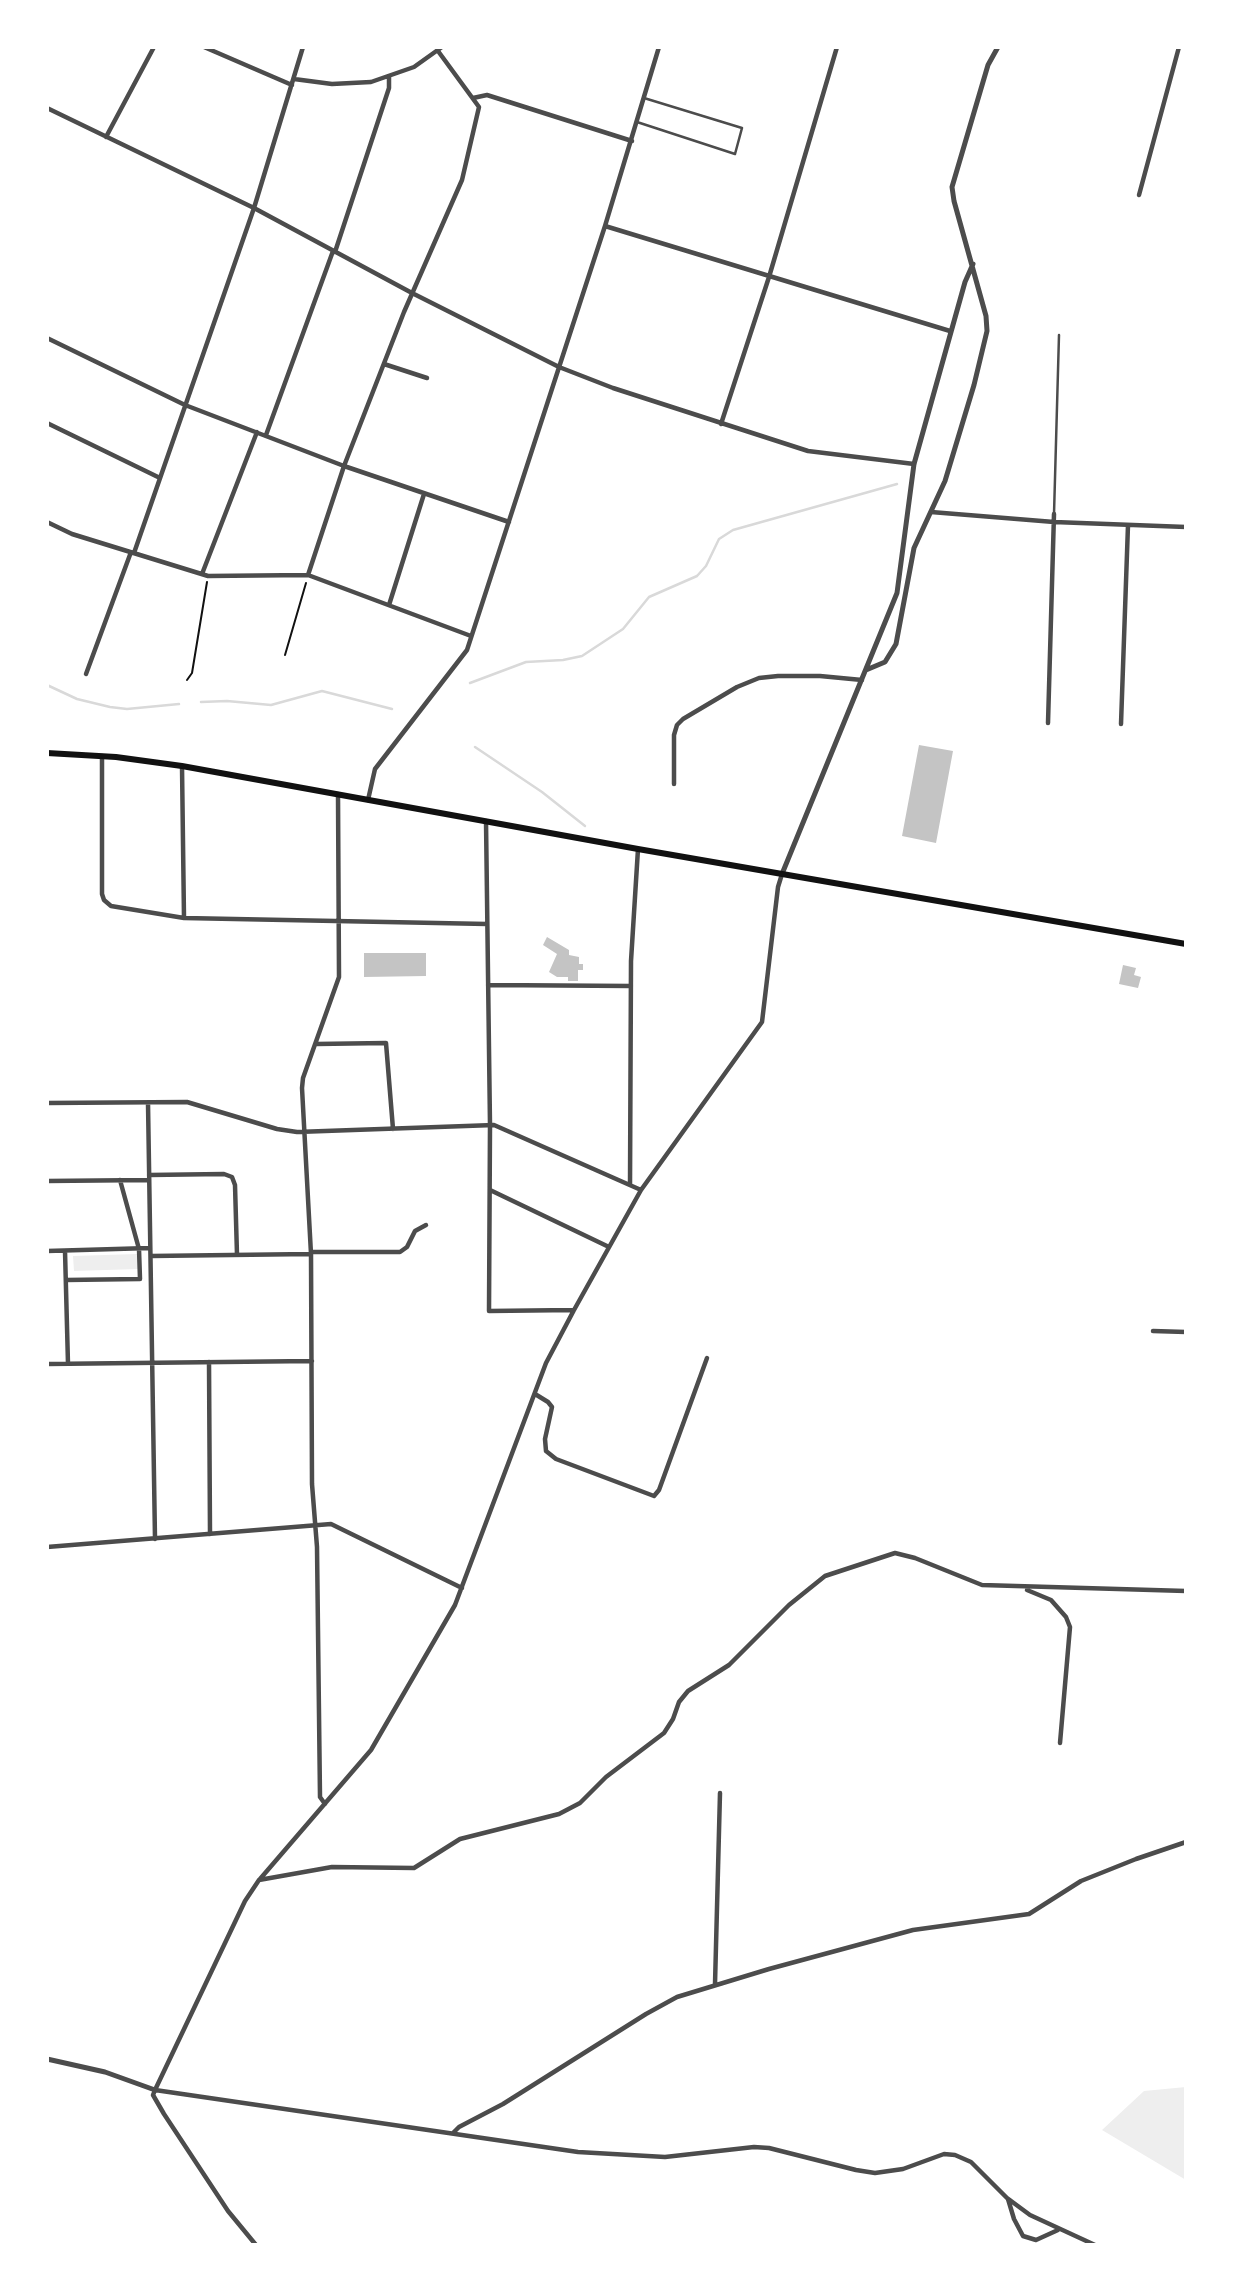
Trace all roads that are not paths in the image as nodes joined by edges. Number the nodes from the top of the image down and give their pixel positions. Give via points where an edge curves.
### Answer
1 (154, 47) edge
2 (204, 47) edge
3 (303, 47) edge
4 (659, 47) edge
5 (836, 47) edge
6 (998, 47) edge
7 (1179, 47) edge
8 (440, 49) edge
9 (388, 77) junction
10 (293, 82) junction
11 (473, 98) junction
12 (644, 99) junction
13 (47, 108) edge
14 (637, 122) junction
15 (106, 137) junction
16 (632, 141) junction
17 (1139, 195) dead end
18 (254, 208) junction
19 (606, 226) junction
20 (334, 251) junction
21 (974, 264) junction
22 (769, 278) junction
23 (412, 293) junction
24 (950, 331) junction
25 (1059, 335) dead end
26 (47, 338) edge
27 (384, 364) junction
28 (559, 367) junction
29 (427, 378) dead end
30 (185, 405) junction
31 (47, 423) edge
32 (721, 424) junction
33 (257, 432) junction
34 (265, 435) junction
35 (914, 464) junction
36 (344, 466) junction
37 (160, 479) junction
38 (424, 494) junction
39 (931, 512) junction
40 (1054, 514) joint
41 (47, 522) edge
42 (509, 522) junction
43 (1054, 522) junction
44 (1128, 525) junction
45 (1186, 527) edge
46 (133, 552) junction
47 (205, 575) junction
48 (308, 575) junction
49 (389, 605) junction
50 (471, 636) junction
51 (866, 670) junction
52 (86, 674) dead end
53 (862, 680) junction
54 (1048, 723) dead end
55 (1121, 724) dead end
56 (47, 753) edge
57 (103, 755) junction
58 (182, 766) junction
59 (674, 784) dead end
60 (338, 794) junction
61 (368, 800) junction
62 (486, 821) junction
63 (638, 849) junction
64 (782, 874) junction
65 (184, 918) junction
66 (339, 920) junction
67 (487, 924) junction
68 (1186, 944) edge
69 (488, 985) junction
70 (631, 986) junction
71 (315, 1044) junction
72 (47, 1103) edge
73 (148, 1103) junction
74 (490, 1125) junction
75 (393, 1129) junction
76 (304, 1132) junction
77 (149, 1177) junction
78 (120, 1180) junction
79 (47, 1181) edge
80 (630, 1185) junction
81 (489, 1190) junction
82 (640, 1190) junction
83 (426, 1226) dead end
84 (150, 1248) junction
85 (609, 1248) junction
86 (139, 1249) junction
87 (47, 1251) edge
88 (65, 1251) junction
89 (311, 1253) junction
90 (237, 1255) junction
91 (150, 1256) junction
92 (66, 1280) junction
93 (574, 1310) junction
94 (1153, 1331) dead end
95 (1186, 1332) edge
96 (707, 1358) dead end
97 (312, 1361) junction
98 (209, 1362) junction
99 (152, 1363) junction
100 (47, 1364) edge
101 (68, 1364) junction
102 (534, 1394) junction
103 (314, 1525) junction
104 (210, 1534) junction
105 (155, 1539) junction
106 (47, 1547) edge
107 (462, 1588) junction
108 (1023, 1588) junction
109 (1186, 1591) edge
110 (1060, 1743) dead end
111 (720, 1793) dead end
112 (324, 1804) junction
113 (1186, 1842) edge
114 (259, 1880) junction
115 (715, 1985) junction
116 (47, 2059) edge
117 (155, 2090) junction
118 (453, 2133) junction
119 (1007, 2198) junction
120 (1059, 2229) junction
121 (256, 2245) edge
122 (1095, 2245) edge

1 - 15 street
2 - 10 street
3 - 10 street
4 - 12 street
5 - 22 street
6 - 21 street via 988,65 952,187
7 - 17 street
8 - 9 street via 414,67
8 - 11 street
9 - 10 street via 345,84
9 - 20 street via 389,88
10 - 18 street
11 - 16 street via 487,95
11 - 23 street via 479,110 462,180
12 - 14 street
12 - 14 lane via 742,128 735,154
13 - 15 street
14 - 16 street
15 - 18 street
16 - 19 street
18 - 20 street
18 - 30 street
19 - 22 street
19 - 28 street
20 - 23 street
20 - 34 street
21 - 24 street
21 - 39 street via 986,331 950,467
22 - 24 street
22 - 32 street
23 - 27 street
23 - 28 street
24 - 35 street
25 - 40 lane
26 - 30 street
27 - 29 street
27 - 36 street
28 - 32 street
28 - 42 street
30 - 33 street
30 - 37 street
31 - 37 street
32 - 35 street via 808,451
33 - 34 street
33 - 47 street
34 - 36 street
35 - 51 street via 897,593
36 - 38 street
36 - 48 street
37 - 46 street
38 - 42 street
38 - 49 street
39 - 43 street
39 - 51 street via 914,548 894,650 885,663
40 - 43 street
41 - 46 street
42 - 50 street
43 - 44 street
43 - 54 street
44 - 45 street
44 - 55 street
46 - 47 street
46 - 52 street
47 - 48 street
48 - 49 street
49 - 50 street
50 - 61 street via 460,661 375,769
51 - 53 street
53 - 59 street via 771,677 737,687 677,725
53 - 64 street
56 - 57 main road
57 - 58 main road
57 - 65 street via 102,894 107,904
58 - 60 main road
58 - 65 street
60 - 61 main road
60 - 66 street
61 - 62 main road
62 - 63 main road
62 - 67 street
63 - 64 main road
63 - 70 street
64 - 68 main road
64 - 82 street via 762,1022
65 - 66 street
66 - 67 street
66 - 71 street via 339,977
67 - 69 street
69 - 70 street
69 - 74 street
70 - 80 street
71 - 75 street via 386,1043
71 - 76 street via 302,1084
72 - 73 street
73 - 76 street via 191,1103 277,1129
73 - 77 street
74 - 75 street
74 - 80 street
74 - 81 street
75 - 76 street
76 - 89 street
77 - 78 street
77 - 84 street
77 - 90 street via 232,1177
78 - 79 street
78 - 86 street
80 - 82 street
81 - 85 street
81 - 93 street via 489,1311
82 - 85 street
83 - 89 street via 415,1231 400,1252
84 - 86 street
84 - 91 street
85 - 93 street
86 - 88 street
86 - 92 street via 140,1279
87 - 88 street
88 - 92 street
89 - 90 street
89 - 97 street
90 - 91 street
91 - 99 street
92 - 101 street
93 - 102 street
94 - 95 street
96 - 102 street via 654,1496 556,1459 546,1451 544,1439 552,1408
97 - 98 street
97 - 103 street
98 - 99 street
98 - 104 street
99 - 101 street
99 - 105 street
100 - 101 street
102 - 107 street
103 - 104 street
103 - 107 street via 334,1525
103 - 112 street via 320,1797
104 - 105 street
105 - 106 street
107 - 112 street via 371,1750
108 - 109 street
108 - 110 street via 1051,1600 1070,1627
108 - 114 street via 982,1585 895,1553 825,1576 729,1665 688,1691 664,1733 559,1814 460,1839 414,1868 332,1867
111 - 115 street
112 - 114 street
113 - 115 street via 1081,1881 1029,1914 913,1930
114 - 117 street
115 - 118 street via 662,2005
116 - 117 street via 105,2072
117 - 118 street
117 - 121 street via 153,2095 164,2114
118 - 119 street via 546,2148 665,2157 769,2148 875,2173 955,2155 971,2162
119 - 120 street
119 - 120 street via 1023,2236 1036,2240
120 - 122 street

